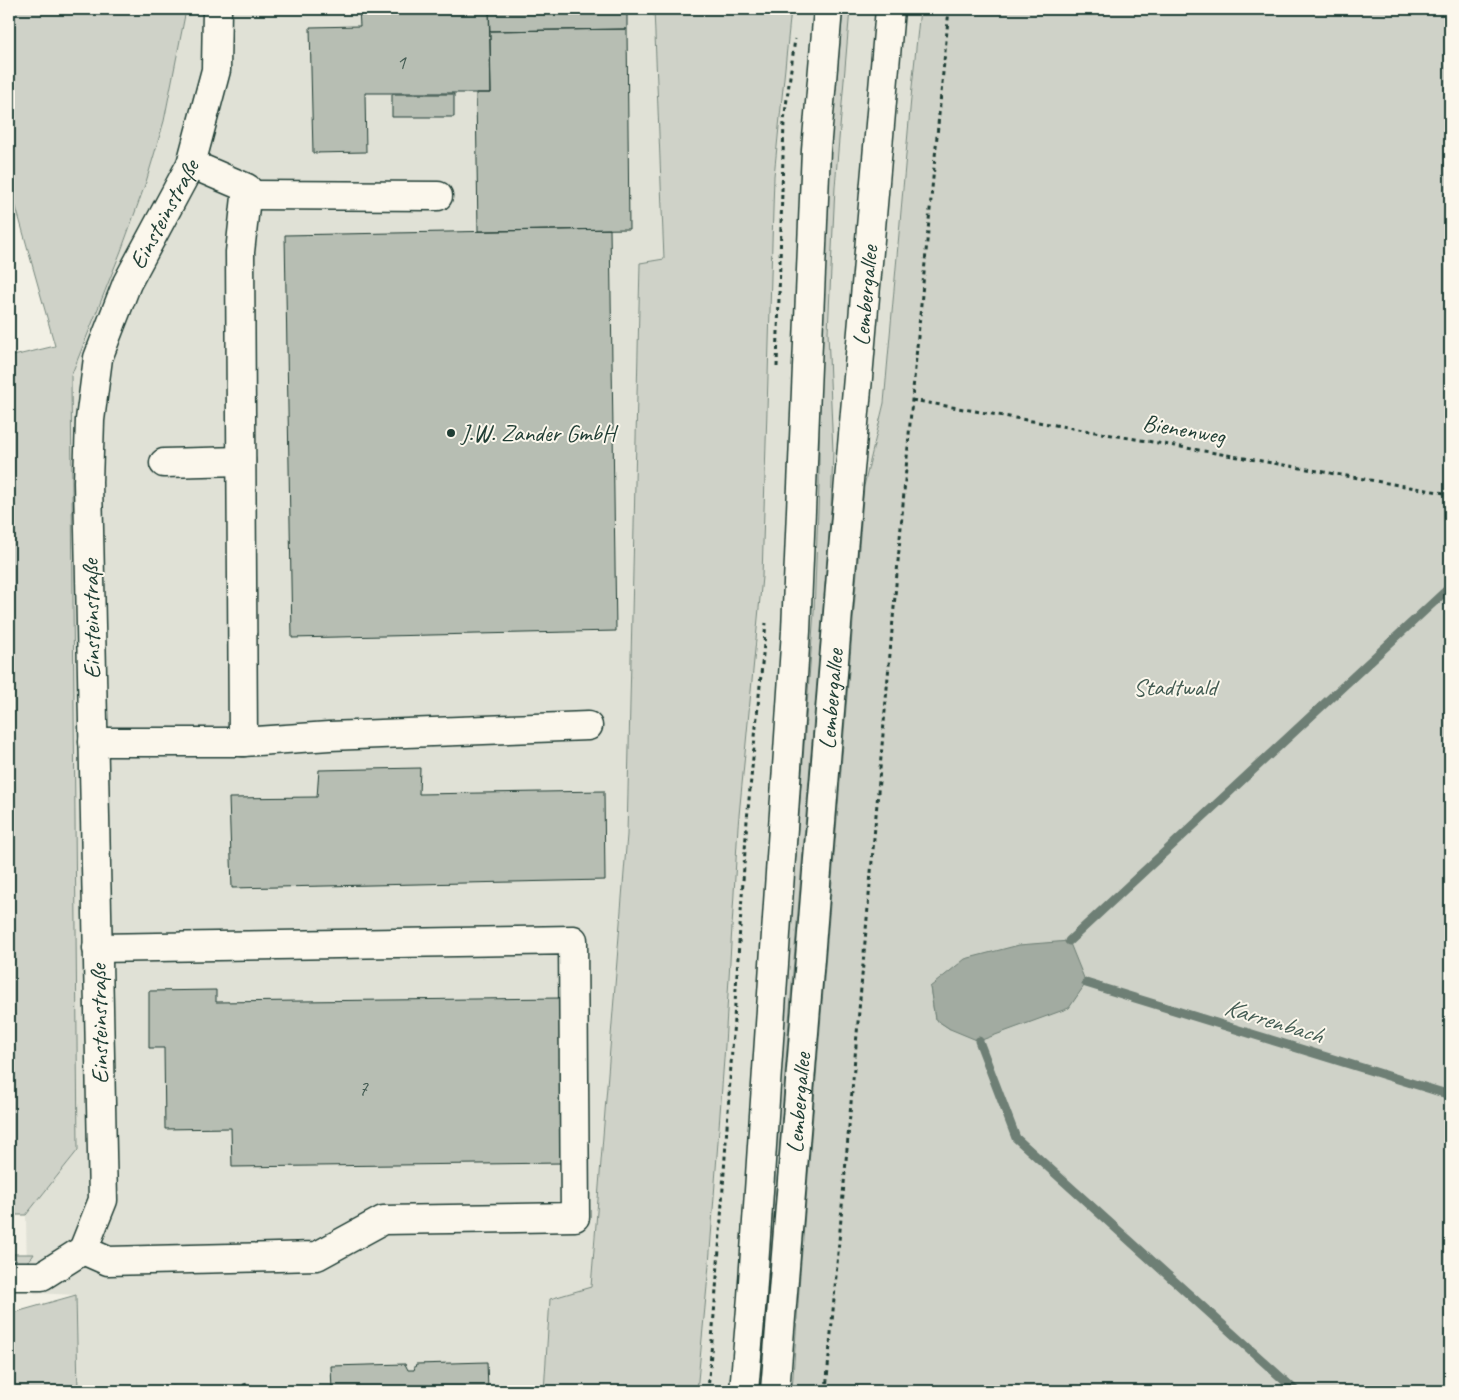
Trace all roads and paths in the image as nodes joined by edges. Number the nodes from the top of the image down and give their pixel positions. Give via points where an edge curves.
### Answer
1 (217, 9) edge
2 (828, 9) edge
3 (890, 9) edge
4 (949, 9) edge
5 (796, 37) dead end
6 (192, 164) junction
7 (246, 195) junction
8 (438, 196) dead end
9 (777, 369) dead end
10 (912, 400) junction
11 (241, 460) junction
12 (164, 463) dead end
13 (1450, 494) edge
14 (767, 616) dead end
15 (588, 726) dead end
16 (93, 742) junction
17 (243, 742) junction
18 (97, 948) junction
19 (83, 1250) junction
20 (9, 1276) edge
21 (163, 1386) dead end
22 (188, 1391) edge
23 (228, 1391) edge
24 (260, 1391) edge
25 (708, 1391) edge
26 (744, 1391) edge
27 (775, 1391) edge
28 (826, 1391) edge

1 - 6 main road, Einsteinstraße via 216,70
2 - 26 main road, Lembergallee via 816,150 796,631
3 - 27 main road, Lembergallee
4 - 10 path
5 - 9 path via 784,121
6 - 7 main road via 247,188
6 - 16 main road, Einsteinstraße via 127,283 98,358 90,420 88,482
7 - 8 main road
7 - 11 main road via 240,252
10 - 13 path, Bienenweg
10 - 28 path
11 - 12 main road
11 - 17 main road
14 - 25 path via 747,820
15 - 17 main road
16 - 17 main road
16 - 18 main road, Einsteinstraße
18 - 19 main road, Einsteinstraße via 103,1200
18 - 19 main road via 572,940 575,1218 383,1220 317,1256 108,1261
19 - 20 main road via 42,1276
21 - 22 path
23 - 24 path via 247,1384

